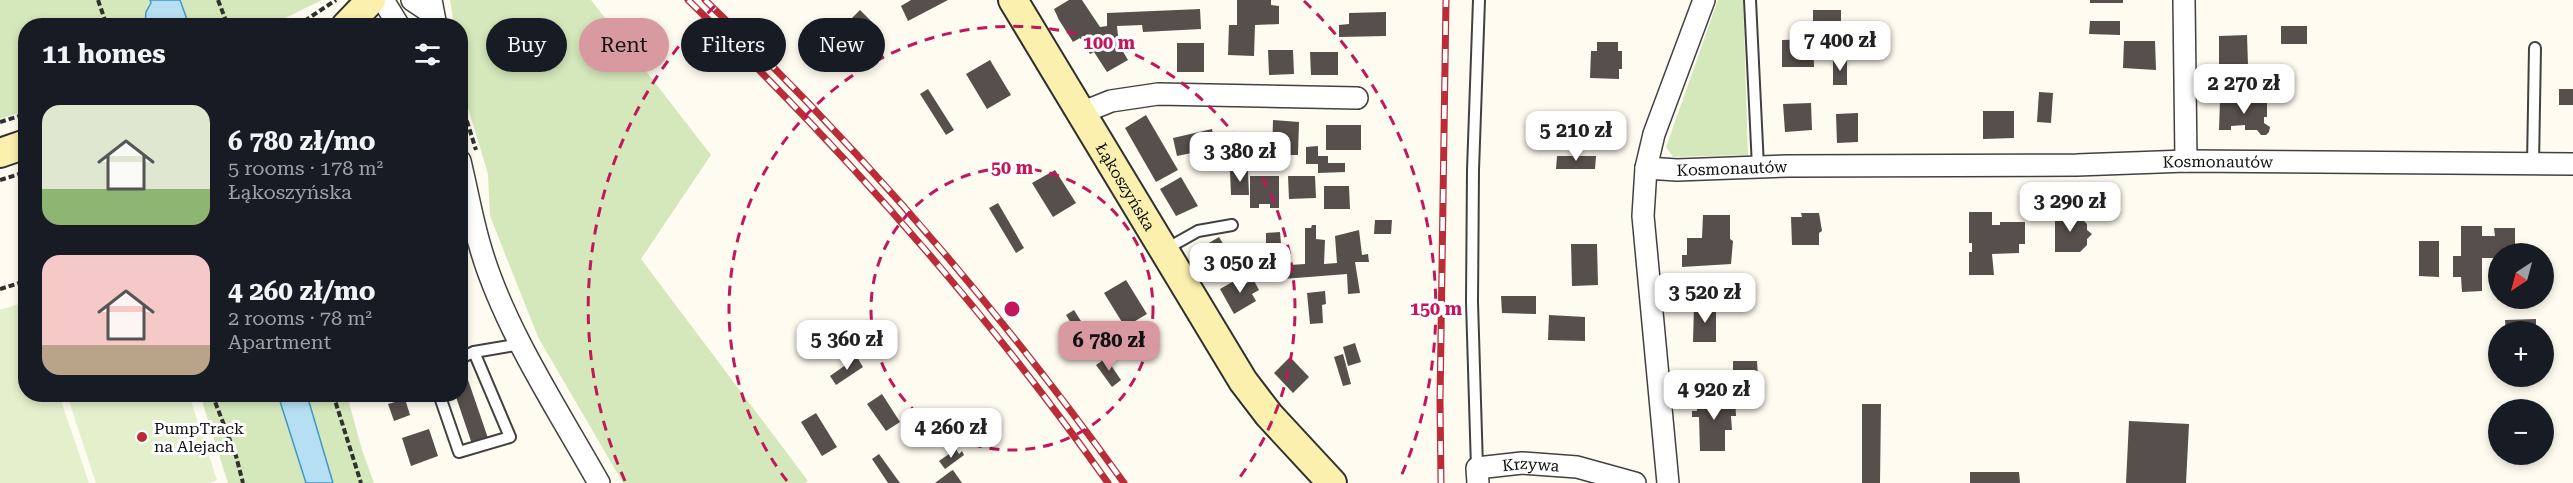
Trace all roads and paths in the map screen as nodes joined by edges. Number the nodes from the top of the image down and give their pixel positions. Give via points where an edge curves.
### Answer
1 (98, 0) edge
2 (218, 0) edge
3 (336, 0) edge
4 (371, 0) edge
5 (383, 0) edge
6 (412, 0) edge
7 (1013, 0) edge
8 (1479, 0) edge
9 (1704, 0) edge
10 (1750, 0) edge
11 (2184, 0) edge
12 (433, 13) edge
13 (102, 18) edge
14 (225, 18) edge
15 (309, 18) edge
16 (354, 18) edge
17 (394, 18) edge
18 (2535, 48) dead end
19 (1357, 98) dead end
20 (1081, 113) junction
21 (18, 116) edge
22 (0, 122) edge
23 (468, 138) edge
24 (18, 147) edge
25 (0, 153) edge
26 (470, 159) edge
27 (2186, 161) junction
28 (2533, 164) junction
29 (2573, 164) edge
30 (1758, 167) junction
31 (1646, 168) junction
32 (18, 174) edge
33 (0, 180) edge
34 (1232, 225) dead end
35 (1163, 250) junction
36 (18, 283) edge
37 (0, 289) edge
38 (521, 344) junction
39 (474, 352) junction
40 (468, 355) edge
41 (215, 402) edge
42 (335, 402) edge
43 (442, 402) edge
44 (1477, 475) edge
45 (243, 483) edge
46 (360, 483) edge
47 (599, 483) edge
48 (1332, 483) edge
49 (1635, 483) edge
50 (1668, 483) edge

1 - 13 path
2 - 14 path
3 - 15 path
4 - 16 street
5 - 17 street
6 - 12 street
7 - 20 street, Łąkoszyńska
8 - 44 lane via 1472,290
9 - 31 street via 1654,134
10 - 30 lane
11 - 27 street
18 - 28 lane
19 - 20 street via 1158,94 1111,101
20 - 35 street, Łąkoszyńska
21 - 22 path
23 - 26 path
24 - 25 street
26 - 38 street via 480,247
27 - 28 street, Kosmonautów
27 - 30 street, Kosmonautów
28 - 29 street, Kosmonautów
30 - 31 street, Kosmonautów
31 - 50 street via 1643,216
32 - 33 path
34 - 35 lane via 1198,231
35 - 48 street, Łąkoszyńska via 1243,381
36 - 37 path
38 - 39 lane
38 - 47 street
39 - 40 lane
39 - 43 lane via 510,437 459,452
41 - 45 path
42 - 46 path
44 - 49 street, Krzywa via 1522,463 1577,467

